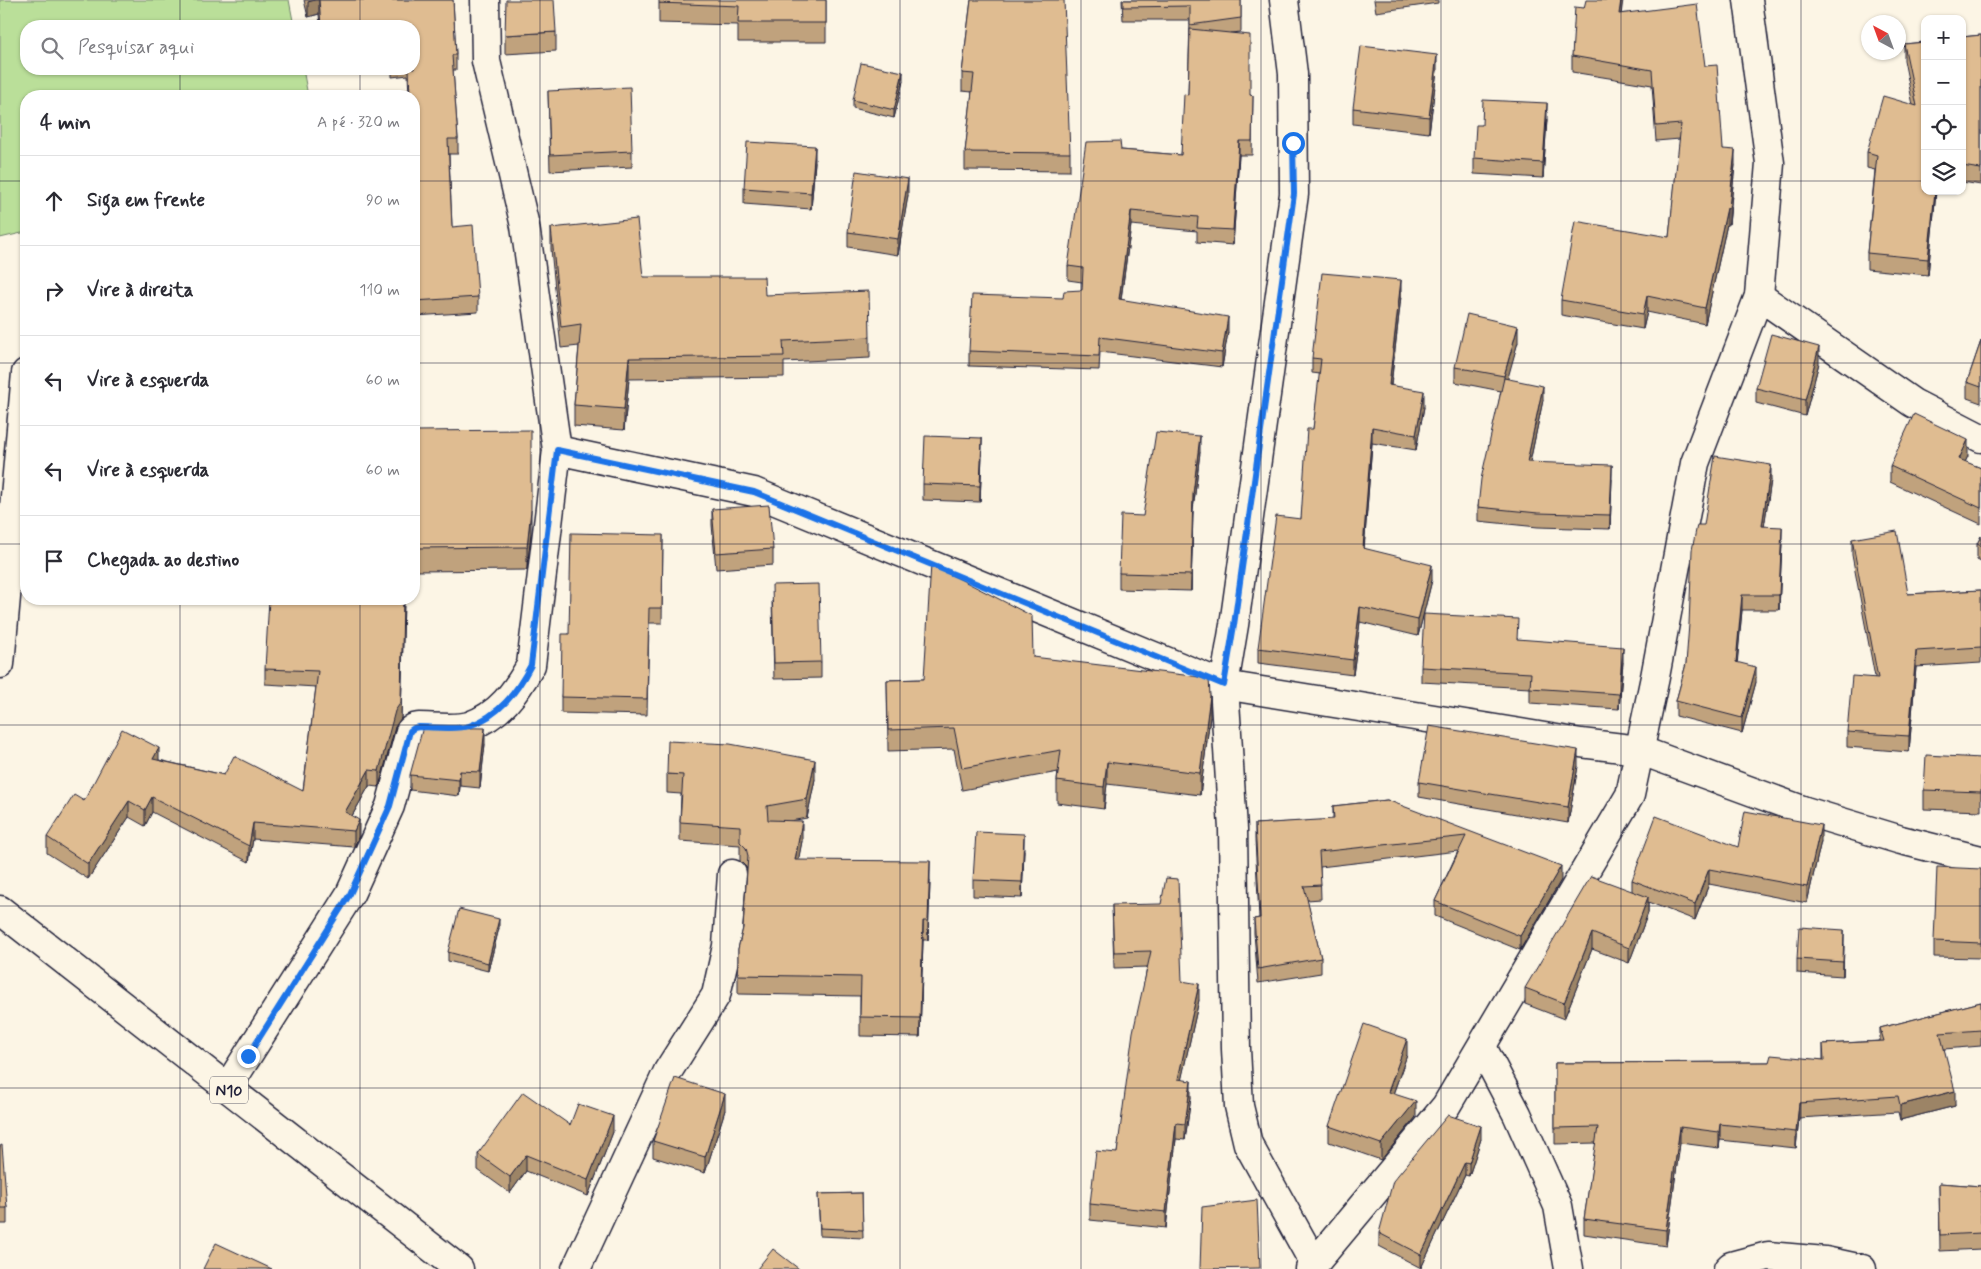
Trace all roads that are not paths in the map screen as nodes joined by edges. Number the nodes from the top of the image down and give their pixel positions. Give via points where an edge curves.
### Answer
1 (485, 0) edge
2 (1284, 0) edge
3 (1748, 0) edge
4 (1759, 296) junction
5 (1981, 438) edge
6 (20, 440) edge
7 (557, 450) junction
8 (0, 664) edge
9 (1224, 685) junction
10 (1639, 750) junction
11 (1981, 860) edge
12 (732, 874) dead end
13 (0, 910) edge
14 (1482, 1047) junction
15 (227, 1088) junction
16 (1312, 1266) edge
17 (459, 1269) edge
18 (576, 1269) edge
19 (1570, 1269) edge
20 (1728, 1269) edge
21 (1862, 1269) edge

1 - 7 street via 486,62 525,226
2 - 9 street via 1293,74 1294,194
3 - 4 street via 1770,163
4 - 5 street via 1913,403
4 - 10 street via 1696,463
6 - 8 street
7 - 9 street via 754,492
7 - 15 street via 531,665 505,704 487,717 468,726 419,727 410,731 390,806 350,894
9 - 10 street via 1571,742
9 - 16 street via 1233,829 1239,1106 1248,1144
10 - 11 street via 1805,811
10 - 14 street via 1630,795
12 - 18 street via 727,946 716,995 668,1070
13 - 15 street, N10
14 - 16 street via 1446,1106
14 - 19 street via 1517,1114 1558,1206
15 - 17 street, N10
20 - 21 street via 1768,1256 1825,1261

